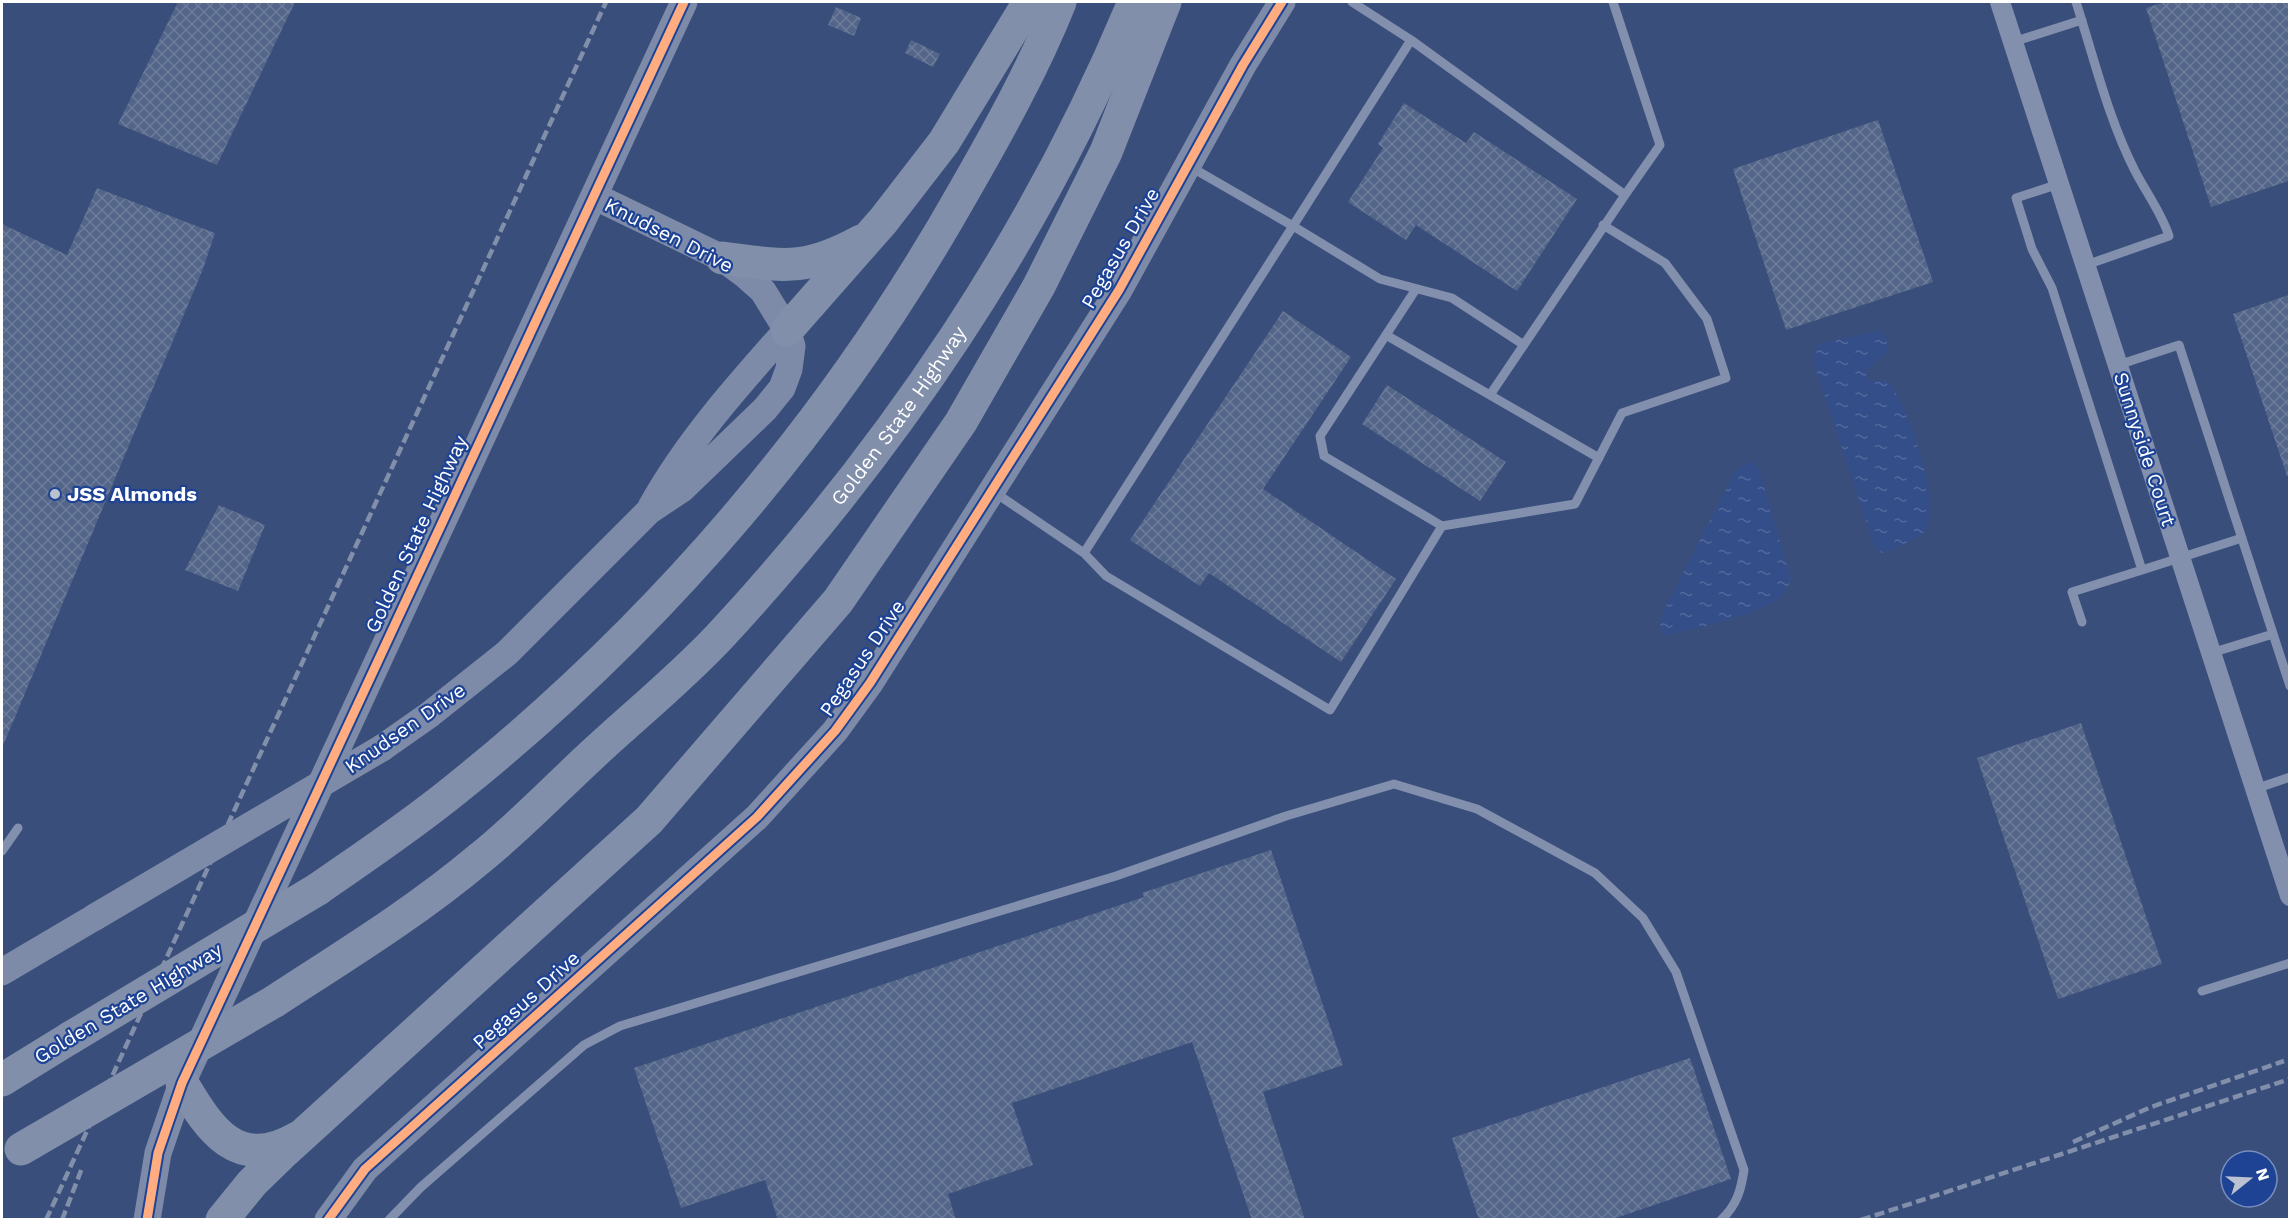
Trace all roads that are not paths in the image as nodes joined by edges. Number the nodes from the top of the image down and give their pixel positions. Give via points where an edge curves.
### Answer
1 (684, 2) edge
2 (1029, 2) edge
3 (1060, 2) edge
4 (1134, 2) edge
5 (1165, 2) edge
6 (1282, 2) edge
7 (1352, 2) edge
8 (1613, 2) edge
9 (2000, 2) edge
10 (2076, 2) edge
11 (2082, 20) junction
12 (1411, 40) junction
13 (2013, 42) junction
14 (1187, 165) junction
15 (2059, 184) junction
16 (1625, 195) junction
17 (594, 196) junction
18 (1603, 225) junction
19 (1293, 226) junction
20 (870, 236) junction
21 (722, 258) junction
22 (2085, 265) junction
23 (1416, 289) junction
24 (788, 330) junction
25 (1386, 335) junction
26 (1524, 345) junction
27 (2118, 365) junction
28 (1490, 395) junction
29 (1599, 458) junction
30 (991, 490) junction
31 (1442, 526) junction
32 (2242, 538) junction
33 (1084, 553) junction
34 (2180, 557) junction
35 (2142, 570) junction
36 (2082, 622) dead end
37 (2272, 634) junction
38 (2211, 653) junction
39 (2289, 686) edge
40 (2289, 777) edge
41 (2255, 789) junction
42 (18, 828) dead end
43 (2, 851) edge
44 (2289, 896) edge
45 (2289, 963) edge
46 (2, 972) edge
47 (2202, 991) dead end
48 (2, 1080) edge
49 (182, 1083) junction
50 (304, 1133) junction
51 (11, 1154) edge
52 (147, 1220) edge
53 (222, 1220) edge
54 (328, 1220) edge
55 (389, 1220) edge
56 (1721, 1220) edge

1 - 17 street, Golden State Highway
2 - 20 highway via 945,142
3 - 48 highway, Golden State Highway, bridge via 995,136 927,258 817,419 713,546 645,618 551,709 456,790 318,889
4 - 51 highway, Golden State Highway, bridge via 1068,148 966,323 813,530 719,637 480,859 381,932 275,1001
5 - 50 highway via 1106,152 1039,286 962,423 838,602 649,820
6 - 14 street, Pegasus Drive
7 - 12 lane
8 - 16 lane via 1660,145
9 - 13 street, Sunnyside Court
10 - 11 lane
11 - 13 lane
11 - 22 lane via 2113,118 2169,236
12 - 16 lane
12 - 19 lane
13 - 15 street, Sunnyside Court
14 - 19 lane
14 - 30 street, Pegasus Drive via 1119,290
15 - 22 street, Sunnyside Court
15 - 35 lane via 2016,198 2032,249 2052,288
16 - 18 lane
17 - 21 street, Knudsen Drive
17 - 49 street, Golden State Highway
18 - 26 lane
18 - 29 lane via 1665,263 1707,319 1726,378 1623,413
19 - 23 lane via 1380,279
19 - 33 lane
20 - 21 highway via 830,256 795,266
20 - 24 highway
21 - 24 street, Knudsen Drive via 763,291
22 - 27 street, Sunnyside Court
23 - 25 lane
23 - 26 lane via 1452,298
24 - 46 street, Knudsen Drive, bridge via 691,445 649,511 507,653 382,748
25 - 28 lane
25 - 31 lane via 1320,436 1324,456
26 - 28 lane
27 - 32 lane via 2179,345
27 - 34 street, Sunnyside Court
28 - 29 lane
29 - 31 lane via 1575,504
30 - 33 lane
30 - 54 street, Pegasus Drive via 870,683 798,776 757,818 365,1169
31 - 33 lane via 1330,710 1106,576
32 - 34 lane
32 - 37 lane
34 - 35 lane
34 - 38 street, Sunnyside Court
35 - 36 lane via 2072,592
37 - 38 lane
37 - 39 lane
38 - 41 street, Sunnyside Court
40 - 41 lane
41 - 44 street, Sunnyside Court
42 - 43 lane
45 - 47 lane
49 - 50 highway via 209,1127 241,1148 276,1148
49 - 52 street, Golden State Highway via 158,1154
50 - 53 highway via 252,1183
55 - 56 lane via 421,1187 584,1045 620,1026 1116,876 1286,816 1394,784 1477,809 1595,873 1643,918 1676,972 1744,1170 1740,1192

